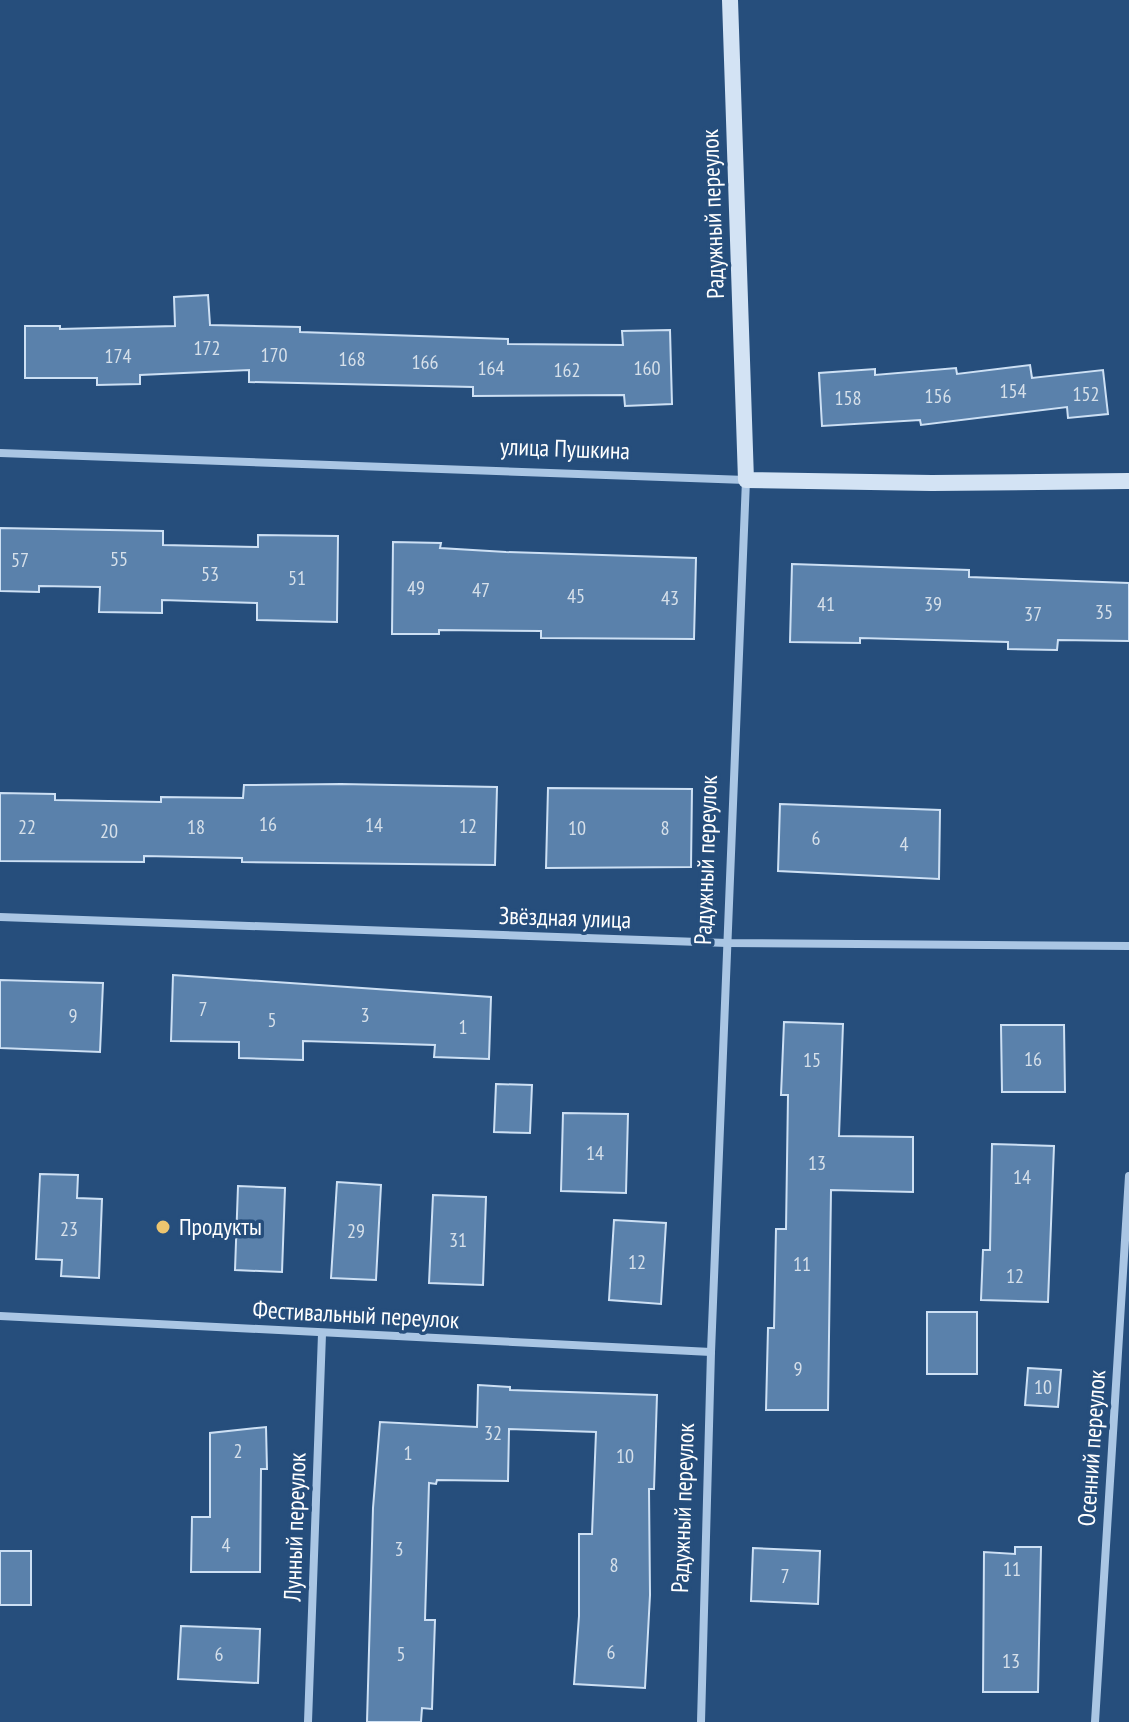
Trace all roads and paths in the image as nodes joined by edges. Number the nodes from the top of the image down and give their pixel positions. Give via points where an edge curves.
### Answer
1 (730, 0) edge
2 (0, 453) edge
3 (746, 480) junction
4 (1129, 481) edge
5 (0, 917) edge
6 (727, 943) junction
7 (1129, 946) edge
8 (1129, 1176) edge
9 (0, 1316) edge
10 (322, 1334) junction
11 (711, 1352) junction
12 (308, 1722) edge
13 (701, 1722) edge
14 (1095, 1722) edge

1 - 3 street, Радужный переулок
2 - 3 street, улица Пушкина
3 - 4 street, улица Пушкина
3 - 6 street, Радужный переулок
5 - 6 street, Звёздная улица
6 - 7 street, Звёздная улица
6 - 11 street, Радужный переулок
8 - 14 street, Осенний переулок
9 - 10 street, Фестивальный переулок
10 - 11 street, Фестивальный переулок
10 - 12 street, Лунный переулок
11 - 13 street, Радужный переулок

